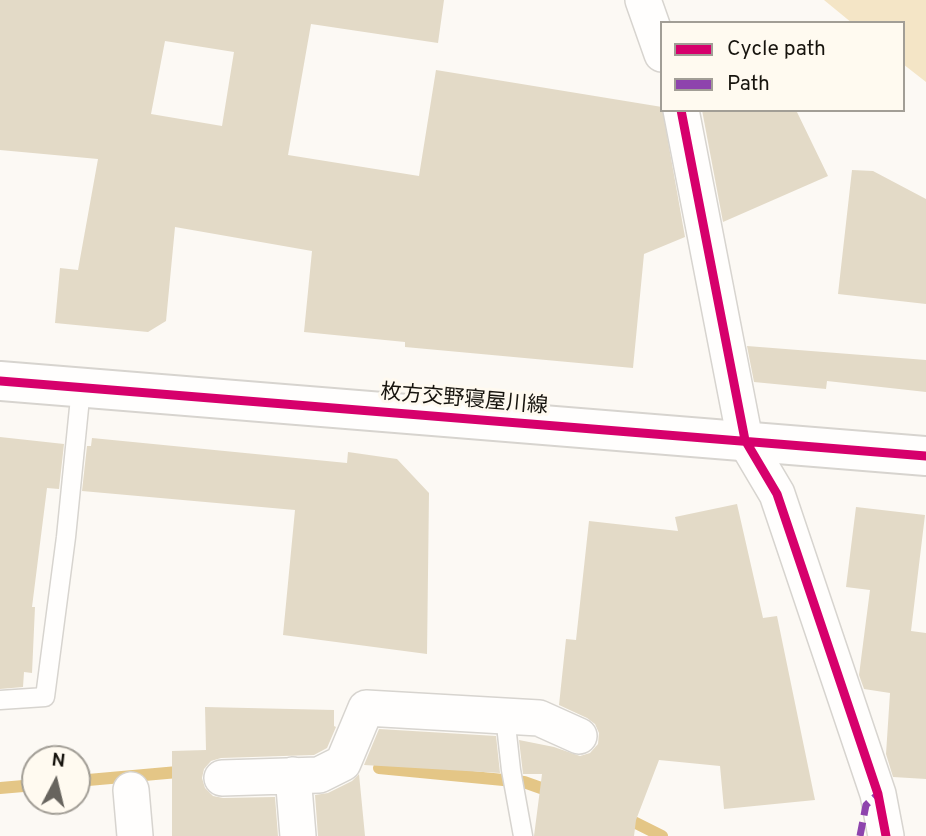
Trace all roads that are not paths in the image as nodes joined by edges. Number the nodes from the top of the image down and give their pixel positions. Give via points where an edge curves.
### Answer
1 (643, 0) edge
2 (660, 48) edge
3 (681, 112) edge
4 (0, 381) edge
5 (81, 388) junction
6 (745, 440) junction
7 (926, 456) edge
8 (0, 700) edge
9 (505, 716) junction
10 (579, 736) dead end
11 (293, 775) junction
12 (222, 778) dead end
13 (131, 790) dead end
14 (135, 836) edge
15 (298, 836) edge
16 (523, 836) edge
17 (886, 836) edge

1 - 2 street
3 - 6 street
4 - 5 main road, 枚方交野寝屋川線
5 - 6 main road, 枚方交野寝屋川線
5 - 8 lane via 46,697
6 - 7 main road, 枚方交野寝屋川線
6 - 17 street via 777,494 878,794
9 - 10 street via 538,718
9 - 11 street via 366,708 343,763 318,775
9 - 16 lane
11 - 12 street
11 - 15 street
13 - 14 street

